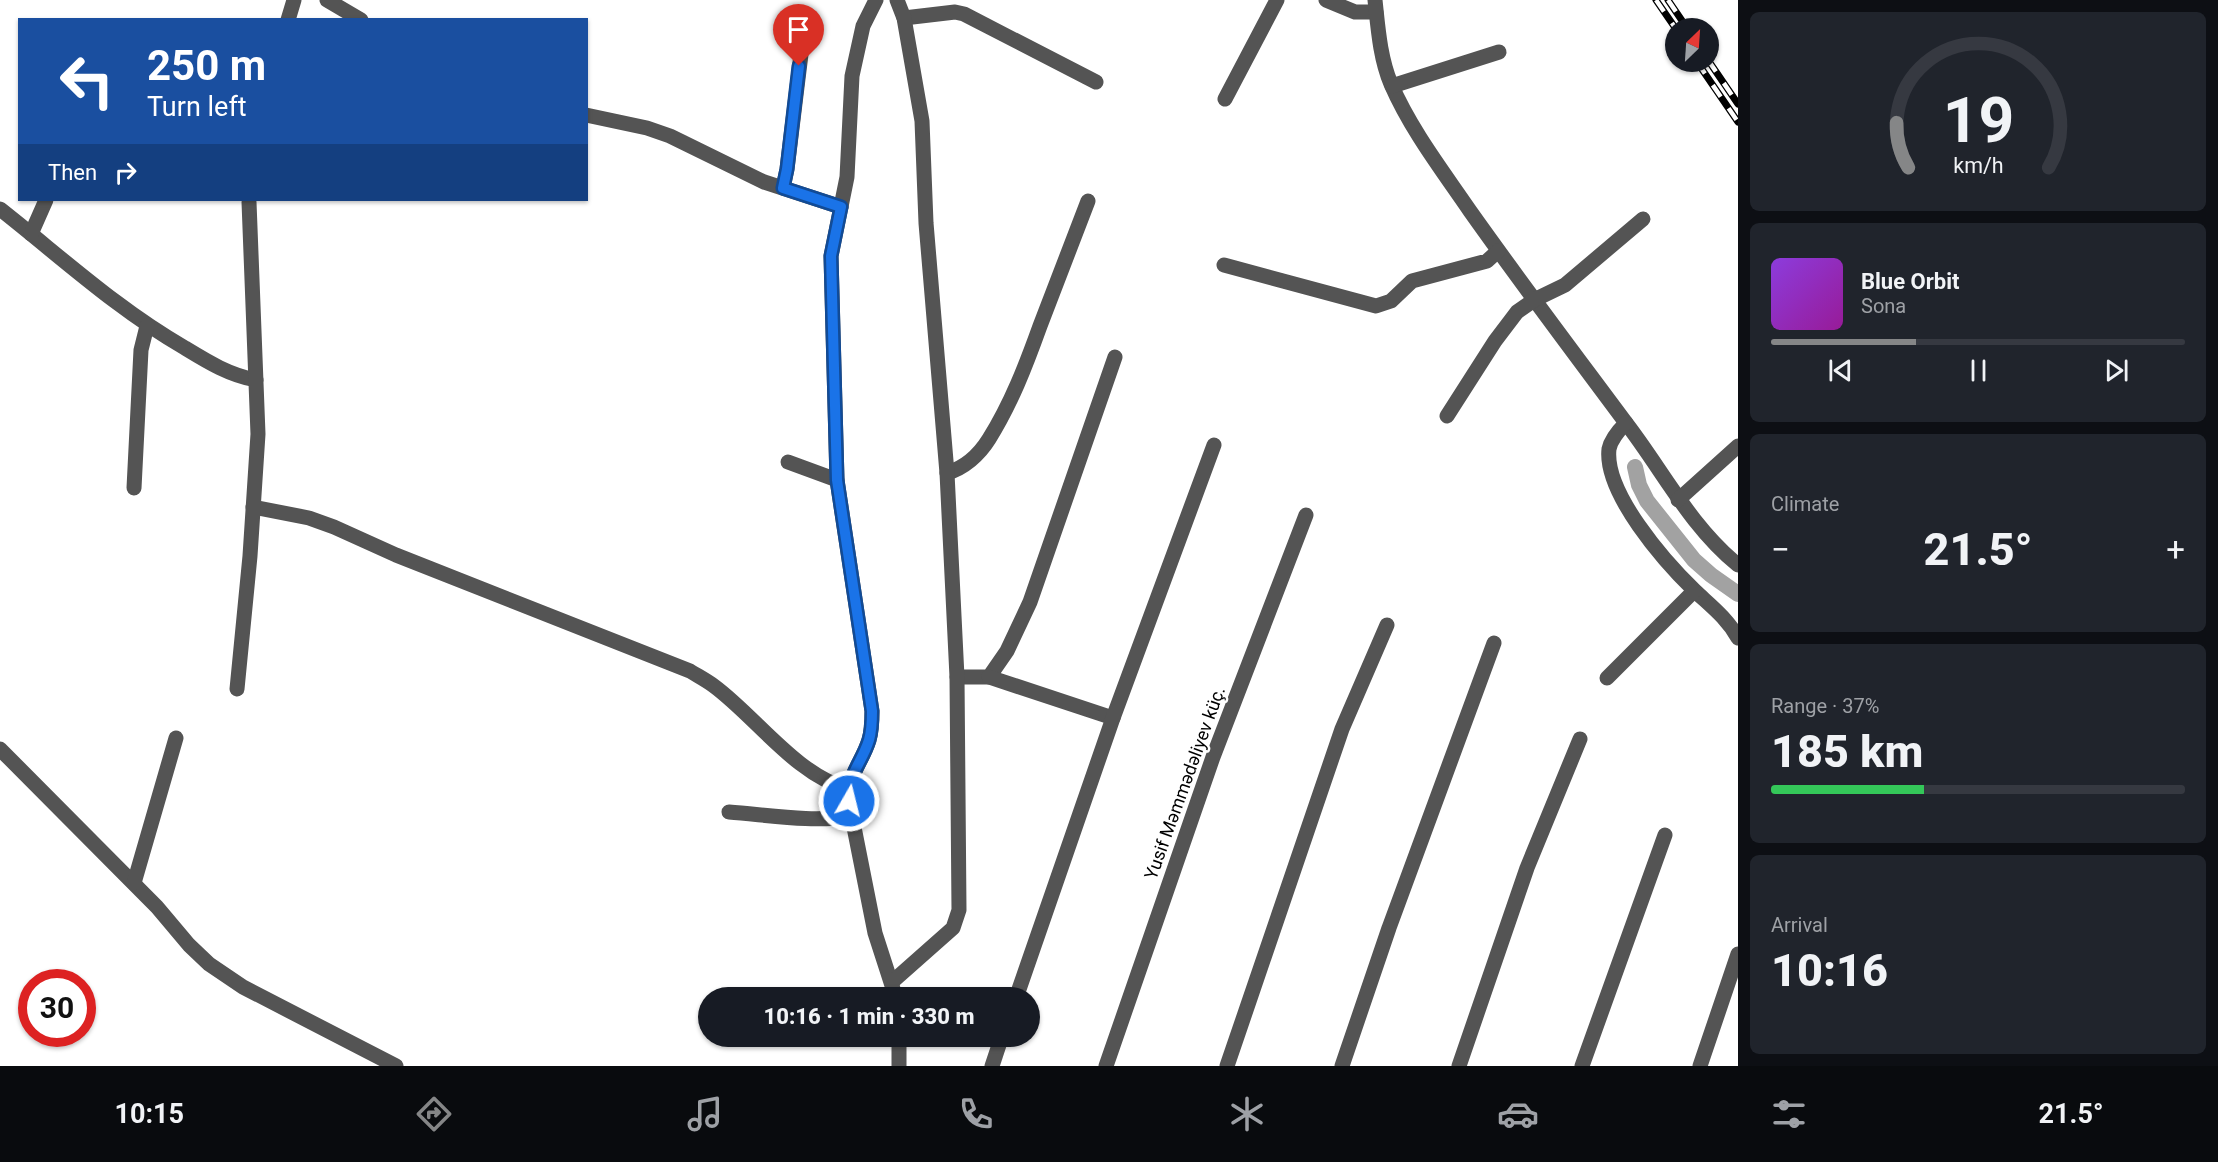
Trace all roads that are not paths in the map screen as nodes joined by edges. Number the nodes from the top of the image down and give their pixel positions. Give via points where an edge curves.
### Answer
1 (294, 0) edge
2 (327, 0) edge
3 (876, 0) edge
4 (897, 0) edge
5 (1277, 0) edge
6 (1326, 0) edge
7 (1376, 6) edge
8 (289, 18) edge
9 (358, 18) edge
10 (904, 18) junction
11 (802, 46) dead end
12 (1499, 52) dead end
13 (1096, 82) dead end
14 (1392, 86) junction
15 (1226, 99) dead end
16 (588, 115) edge
17 (783, 188) junction
18 (46, 201) edge
19 (1088, 201) dead end
20 (249, 202) dead end
21 (841, 207) junction
22 (0, 209) edge
23 (1643, 219) dead end
24 (31, 234) junction
25 (1498, 251) junction
26 (1224, 265) dead end
27 (1534, 300) junction
28 (147, 326) junction
29 (1114, 357) dead end
30 (256, 380) junction
31 (1447, 416) dead end
32 (1626, 423) junction
33 (1214, 445) dead end
34 (1738, 446) edge
35 (788, 462) dead end
36 (947, 473) junction
37 (837, 480) junction
38 (134, 488) dead end
39 (1678, 500) junction
40 (253, 507) junction
41 (1306, 515) dead end
42 (1738, 565) edge
43 (1694, 591) junction
44 (1387, 625) dead end
45 (1738, 638) edge
46 (1494, 643) dead end
47 (957, 677) junction
48 (989, 677) junction
49 (1606, 678) dead end
50 (237, 688) dead end
51 (1113, 718) junction
52 (176, 738) dead end
53 (1580, 739) dead end
54 (0, 749) edge
55 (848, 789) junction
56 (729, 812) dead end
57 (852, 816) junction
58 (1665, 835) dead end
59 (134, 883) junction
60 (1738, 954) edge
61 (892, 982) junction
62 (893, 987) edge
63 (1020, 987) edge
64 (899, 1047) edge
65 (998, 1047) edge
66 (396, 1066) edge
67 (898, 1066) edge
68 (992, 1066) edge
69 (1106, 1066) edge
70 (1227, 1066) edge
71 (1342, 1066) edge
72 (1459, 1066) edge
73 (1582, 1066) edge
74 (1700, 1066) edge

1 - 8 street
2 - 9 street
3 - 21 street via 863,26 852,76 847,177
4 - 10 street
5 - 15 street
6 - 7 street via 1355,12
7 - 14 street via 1385,69
10 - 13 street via 964,14
10 - 36 street via 922,121 926,223
11 - 17 street
12 - 14 street
14 - 25 street via 1428,150
16 - 17 street via 670,136
17 - 21 street
18 - 24 street
19 - 36 street via 1007,406 988,441 970,461
20 - 30 street
21 - 37 street via 831,256
22 - 24 street
23 - 27 street via 1565,285
24 - 28 street
25 - 26 street via 1487,261 1412,281 1391,301 1376,306
25 - 27 street
27 - 31 street via 1517,312 1495,341
27 - 32 street
28 - 30 street via 222,370
28 - 38 street via 141,350
29 - 48 street via 1030,602 1007,651
30 - 40 street via 258,434
32 - 39 street
32 - 43 street via 1610,447 1609,465 1615,483 1648,539
33 - 51 street
34 - 39 street
35 - 37 street
36 - 47 street
37 - 55 street via 872,711 869,741
39 - 42 street via 1702,531
40 - 50 street
40 - 55 street via 334,526 378,548 690,671 714,686 812,772 832,785
41 - 69 street, Yusif Məmmədəliyev küç. via 1213,757
43 - 45 street via 1717,610
43 - 49 street
44 - 70 street via 1342,729
46 - 71 street
47 - 48 street
47 - 61 street via 957,918 953,928
48 - 51 street
51 - 63 street
52 - 59 street
53 - 72 street via 1527,868
54 - 59 street
55 - 57 street
56 - 57 street via 818,819
57 - 61 street via 875,933
58 - 73 street
59 - 66 street via 216,969 243,987
60 - 74 street
61 - 62 street
64 - 67 street
65 - 68 street

